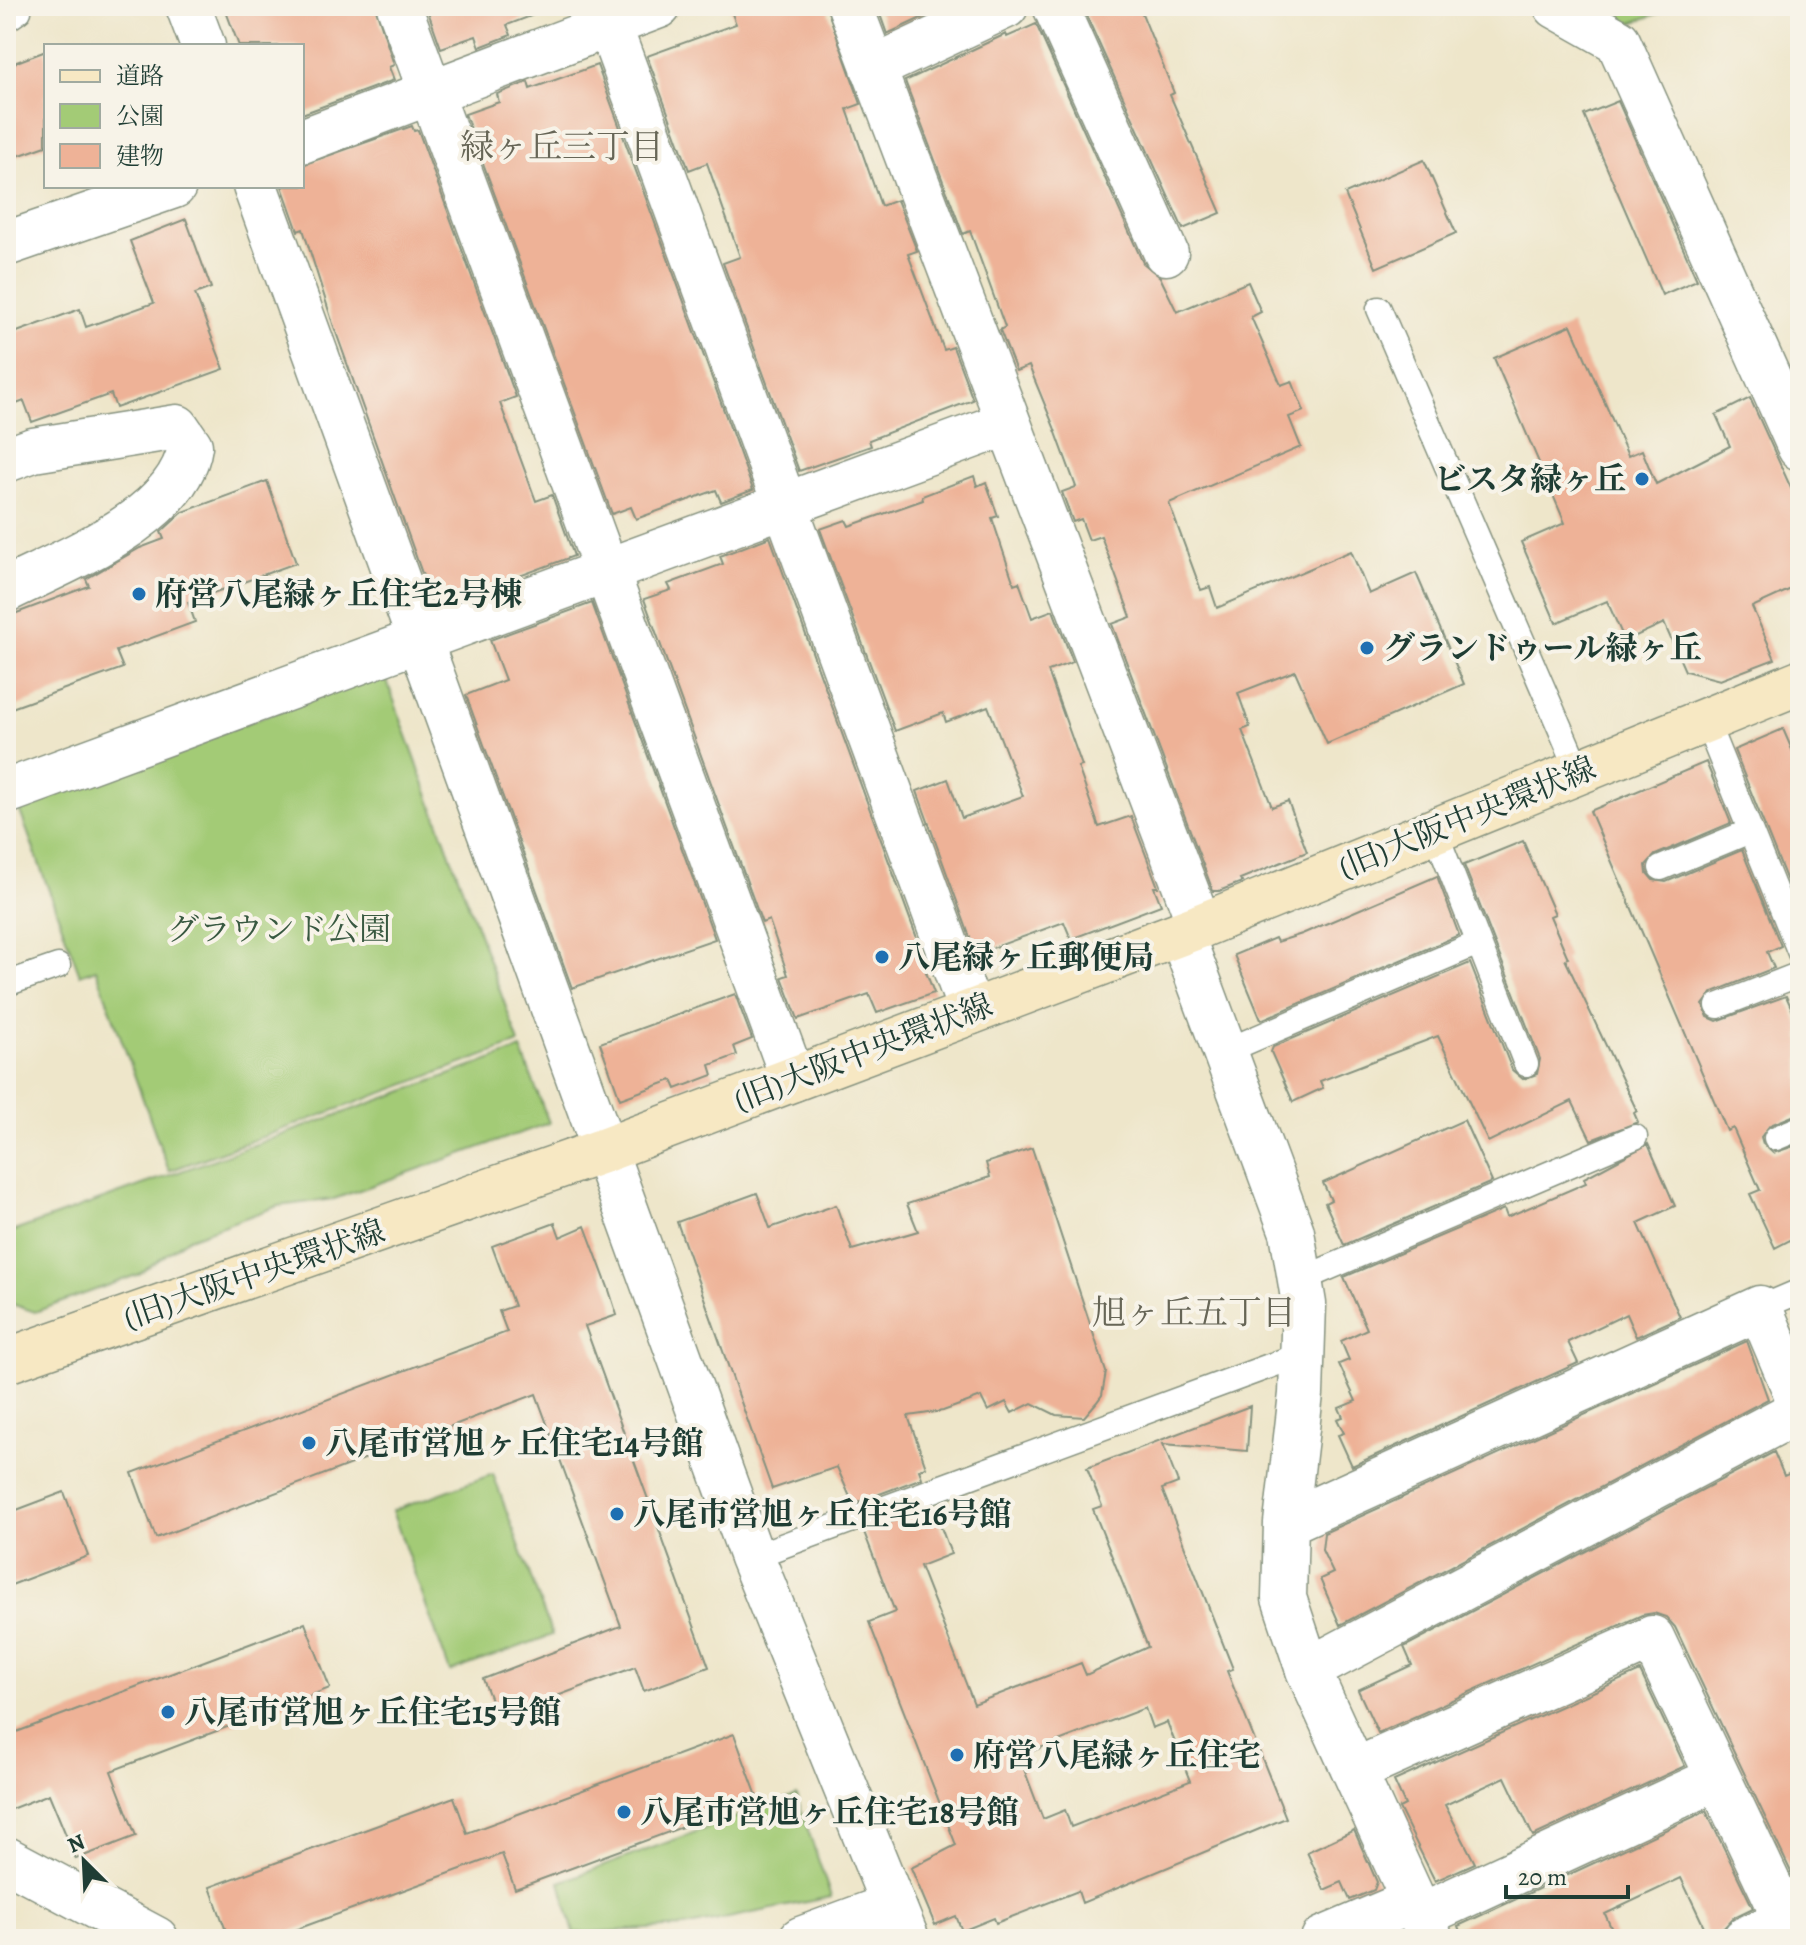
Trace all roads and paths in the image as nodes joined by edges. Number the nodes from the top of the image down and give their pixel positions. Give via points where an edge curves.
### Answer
1 (17, 6) edge
2 (188, 6) edge
3 (399, 6) edge
4 (659, 6) edge
5 (850, 6) edge
6 (1006, 6) edge
7 (1055, 6) edge
8 (1556, 6) edge
9 (605, 16) edge
10 (6, 20) edge
11 (202, 44) edge
12 (873, 68) junction
13 (431, 94) junction
14 (304, 140) edge
15 (168, 188) edge
16 (256, 188) edge
17 (6, 244) edge
18 (1166, 253) dead end
19 (1379, 309) dead end
20 (1008, 423) junction
21 (1800, 448) edge
22 (6, 460) edge
23 (786, 505) junction
24 (607, 571) junction
25 (6, 590) edge
26 (421, 640) junction
27 (1800, 682) edge
28 (1706, 721) junction
29 (1579, 772) junction
30 (6, 792) edge
31 (1435, 831) junction
32 (1750, 831) junction
33 (1661, 868) dead end
34 (1191, 930) junction
35 (1478, 943) junction
36 (1800, 953) edge
37 (58, 966) dead end
38 (1800, 974) edge
39 (6, 984) edge
40 (1718, 1006) dead end
41 (971, 1012) junction
42 (1226, 1051) junction
43 (1526, 1064) dead end
44 (793, 1079) junction
45 (1800, 1128) edge
46 (1635, 1137) dead end
47 (1776, 1138) dead end
48 (605, 1150) junction
49 (1300, 1280) junction
50 (1800, 1291) edge
51 (1760, 1308) junction
52 (1302, 1354) junction
53 (6, 1361) edge
54 (1800, 1403) edge
55 (1800, 1410) edge
56 (1286, 1523) junction
57 (752, 1557) junction
58 (1308, 1670) junction
59 (1354, 1771) junction
60 (1718, 1778) junction
61 (6, 1859) edge
62 (1422, 1919) edge
63 (900, 1922) edge
64 (1790, 1929) edge
65 (156, 1939) edge
66 (801, 1939) edge
67 (1323, 1939) edge
68 (1745, 1939) edge

1 - 10 lane via 19,11
2 - 11 street
3 - 13 street
4 - 9 street
5 - 12 street
6 - 12 street
7 - 18 street
8 - 21 street via 1618,41
9 - 13 street
9 - 23 street
12 - 20 street
13 - 14 street
13 - 24 street
15 - 17 street
16 - 26 street
19 - 29 lane
20 - 23 street
20 - 34 street
22 - 25 street via 33,450 177,427 190,446 187,467 164,494 112,537
23 - 24 street
23 - 41 street
24 - 26 street
24 - 44 street
26 - 30 street
26 - 48 street
27 - 28 street, (旧)大阪中央環状線
28 - 29 street, (旧)大阪中央環状線
28 - 32 lane
29 - 31 street, (旧)大阪中央環状線
31 - 34 street, (旧)大阪中央環状線
31 - 35 lane
32 - 33 lane
32 - 36 lane
34 - 41 street, (旧)大阪中央環状線
34 - 42 street
35 - 42 lane
35 - 43 lane
37 - 39 lane
38 - 40 lane
41 - 44 street, (旧)大阪中央環状線
42 - 49 street via 1292,1232
44 - 48 street, (旧)大阪中央環状線
45 - 47 lane
46 - 49 lane
48 - 53 street, (旧)大阪中央環状線
48 - 57 street
49 - 52 street
50 - 51 lane
51 - 54 street
51 - 56 street
52 - 56 street
52 - 57 lane
55 - 58 street
56 - 58 street via 1284,1598
57 - 63 street
58 - 59 street
59 - 60 street via 1652,1638
59 - 62 street
60 - 62 street
60 - 64 street
61 - 65 street
62 - 67 street
63 - 66 street
64 - 68 street

